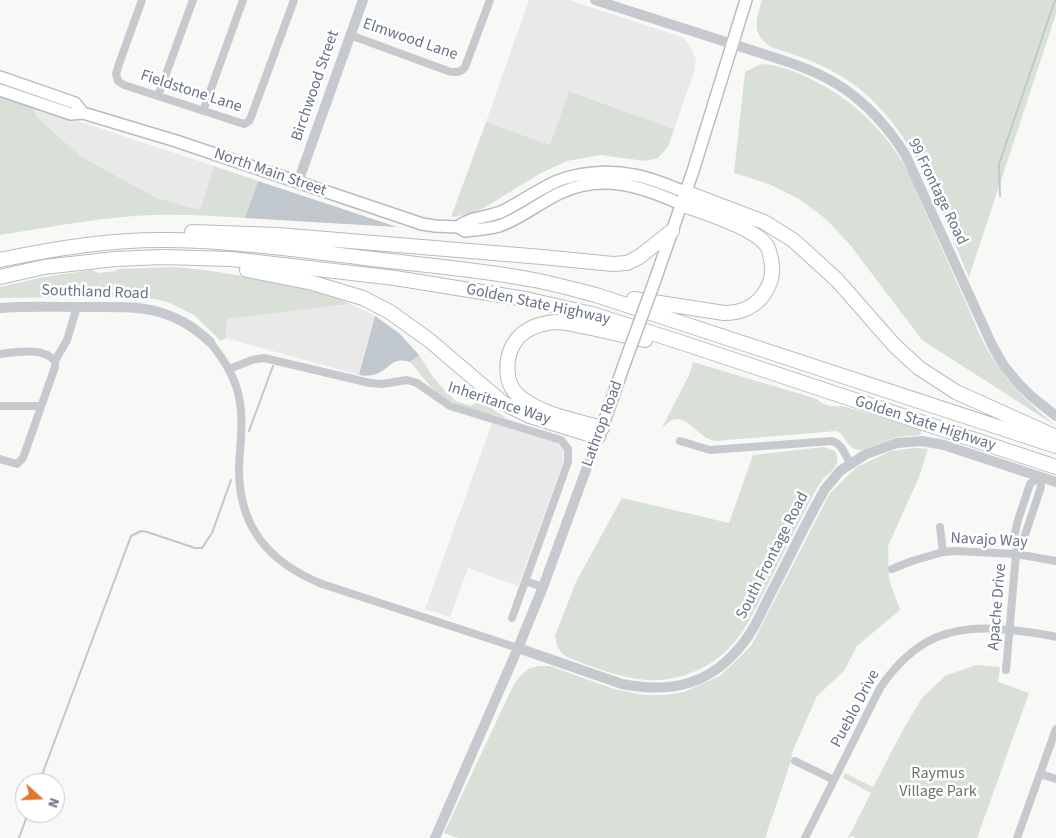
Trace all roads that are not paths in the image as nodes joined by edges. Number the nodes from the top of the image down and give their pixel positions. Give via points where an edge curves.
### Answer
1 (142, 0) edge
2 (193, 0) edge
3 (243, 0) edge
4 (294, 0) edge
5 (363, 0) edge
6 (490, 0) edge
7 (594, 0) edge
8 (746, 0) edge
9 (350, 35) junction
10 (732, 44) junction
11 (0, 76) edge
12 (0, 90) edge
13 (158, 96) junction
14 (203, 111) junction
15 (83, 113) junction
16 (298, 182) junction
17 (683, 198) junction
18 (672, 231) junction
19 (41, 251) junction
20 (190, 258) junction
21 (0, 260) edge
22 (0, 277) edge
23 (596, 295) junction
24 (77, 307) junction
25 (0, 308) edge
26 (210, 342) joint
27 (0, 354) edge
28 (55, 361) junction
29 (229, 369) junction
30 (0, 406) edge
31 (41, 406) junction
32 (1056, 416) edge
33 (915, 421) junction
34 (600, 433) junction
35 (1056, 437) edge
36 (680, 441) dead end
37 (1056, 446) edge
38 (0, 458) edge
39 (850, 464) junction
40 (1056, 467) edge
41 (1039, 476) junction
42 (1056, 482) edge
43 (940, 527) dead end
44 (1017, 550) junction
45 (943, 552) junction
46 (1056, 561) edge
47 (892, 568) dead end
48 (525, 580) junction
49 (543, 587) junction
50 (512, 618) dead end
51 (1009, 630) junction
52 (1056, 637) edge
53 (518, 648) junction
54 (1006, 670) dead end
55 (1056, 729) edge
56 (795, 761) dead end
57 (1040, 774) junction
58 (1056, 779) edge
59 (834, 780) junction
60 (435, 838) edge
61 (805, 838) edge
62 (1017, 838) edge

1 - 13 street, Fieldstone Lane via 117,78 124,85
2 - 13 street
3 - 14 street
4 - 14 street, Fieldstone Lane via 249,121 244,124
5 - 9 street, Birchwood Street
6 - 9 street, Elmwood Lane via 465,67 456,73
7 - 10 street, 99 Frontage Road
8 - 10 main road, Lathrop Road
9 - 16 street, Birchwood Street
10 - 17 main road, Lathrop Road
10 - 32 street, 99 Frontage Road via 800,66 836,83 887,128 916,175 1004,366 1018,383
11 - 15 main road, North Main Street via 75,103
12 - 15 main road, North Main Street via 71,114
13 - 14 street, Fieldstone Lane
15 - 16 main road, North Main Street
16 - 17 main road, North Main Street via 422,224 448,227 458,227 464,222 503,211 553,183 579,175 632,174
17 - 18 main road, Lathrop Road
17 - 23 highway via 758,236 768,247 772,269 769,285 762,297 748,308 730,313
17 - 35 highway via 764,222 793,240 837,280 894,345 919,368 956,392
18 - 19 highway via 639,257 627,263 613,264 213,232 113,236
18 - 34 main road, Lathrop Road, bridge
19 - 21 highway, Golden State Highway
19 - 23 highway, Golden State Highway via 167,240 239,243 535,280
20 - 22 highway, Golden State Highway via 89,261
20 - 33 highway, Golden State Highway via 231,259 395,278 592,314
20 - 34 highway via 305,281 363,298 390,312 429,340 503,403 530,416
23 - 37 highway, Golden State Highway
24 - 25 street, Southland Road
24 - 26 street, Southland Road via 154,310 180,320
24 - 28 street via 67,340
26 - 29 street
27 - 28 street via 48,354
28 - 31 street
29 - 48 street, Inheritance Way via 264,358 370,383 407,380 417,383 450,406 560,440 568,449 568,462
29 - 53 street via 240,402 242,500 255,533 275,558 304,577 322,584
30 - 31 street
31 - 38 street via 20,462 15,464
33 - 34 highway via 653,342 570,324 557,322 537,326 518,338 507,364 510,385 518,396 542,410
33 - 40 highway, Golden State Highway
34 - 49 street, Lathrop Road
36 - 39 street via 710,450 832,441 838,443
39 - 41 street, South Frontage Road via 866,454 897,443 922,441
39 - 53 street, South Frontage Road via 825,489 745,641 709,675 673,687 639,687
41 - 42 street, South Frontage Road
41 - 44 street, Apache Drive via 1041,488
43 - 45 street
44 - 45 street, Navajo Way
44 - 46 street, Navajo Way
44 - 51 street, Apache Drive
45 - 47 street, Navajo Way
48 - 49 street
48 - 50 street, Inheritance Way
49 - 53 street, Lathrop Road
51 - 52 street, Pueblo Drive
51 - 54 street, Apache Drive
51 - 59 street, Pueblo Drive via 959,630 931,640 908,654 880,688
53 - 60 street, Lathrop Road
55 - 57 street
56 - 59 street
57 - 58 street
57 - 62 street
59 - 61 street, Pueblo Drive

